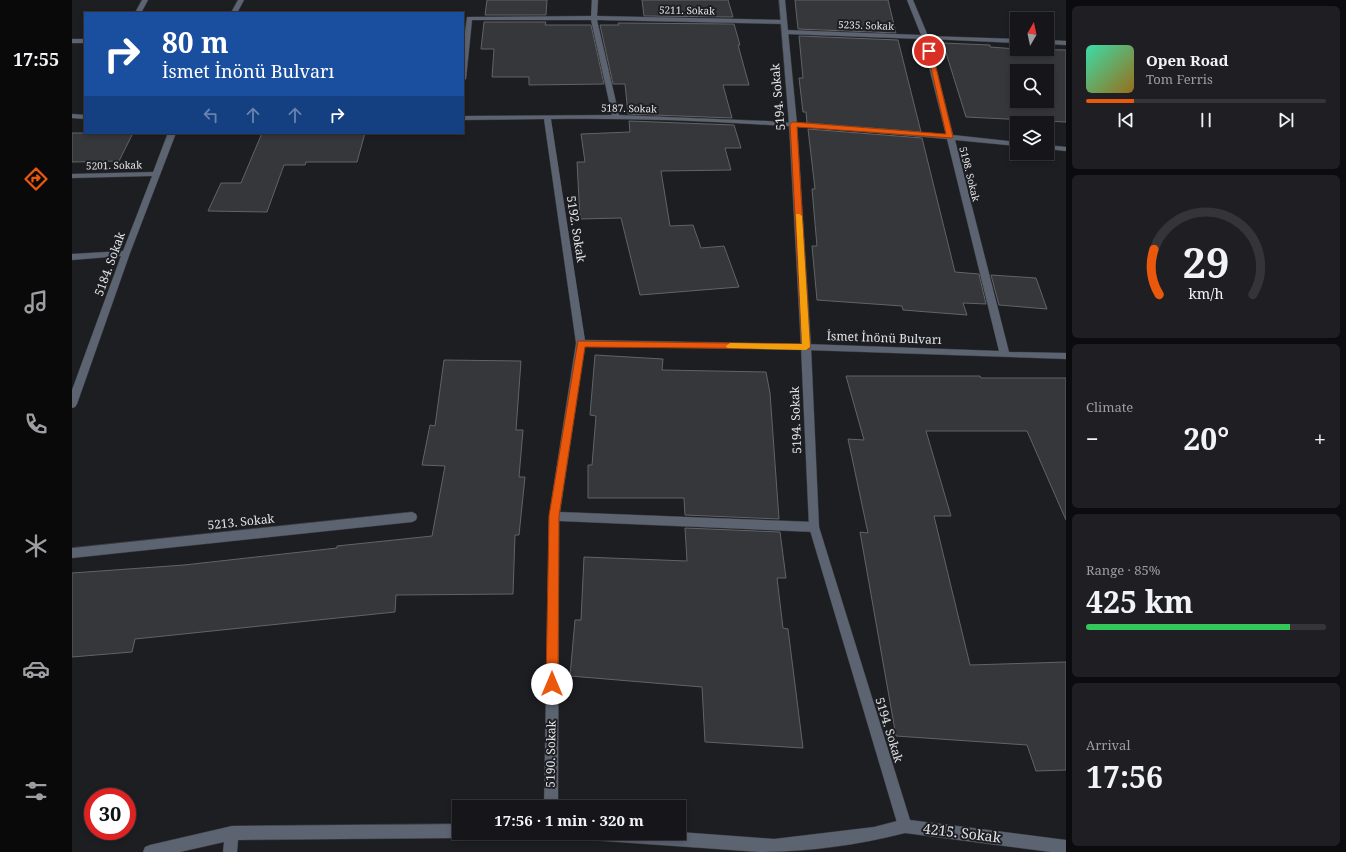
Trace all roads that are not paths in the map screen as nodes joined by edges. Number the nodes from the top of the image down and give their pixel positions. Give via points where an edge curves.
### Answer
1 (145, 0) edge
2 (241, 0) edge
3 (595, 0) edge
4 (782, 0) edge
5 (910, 0) edge
6 (139, 12) edge
7 (235, 12) edge
8 (594, 18) junction
9 (784, 22) junction
10 (786, 32) junction
11 (925, 37) junction
12 (72, 41) edge
13 (84, 41) edge
14 (1010, 41) edge
15 (1054, 42) edge
16 (1066, 43) edge
17 (464, 69) edge
18 (72, 116) edge
19 (84, 117) edge
20 (616, 117) junction
21 (464, 118) edge
22 (547, 118) junction
23 (793, 124) junction
24 (172, 134) edge
25 (950, 137) junction
26 (1010, 143) edge
27 (1054, 148) edge
28 (1066, 149) edge
29 (157, 174) junction
30 (72, 176) edge
31 (126, 254) junction
32 (72, 257) edge
33 (581, 344) junction
34 (806, 347) junction
35 (1005, 356) junction
36 (1066, 356) edge
37 (72, 404) edge
38 (554, 516) junction
39 (412, 517) dead end
40 (814, 527) junction
41 (72, 553) edge
42 (551, 800) edge
43 (905, 826) junction
44 (452, 831) edge
45 (232, 833) junction
46 (686, 840) edge
47 (1066, 847) edge
48 (150, 852) edge
49 (230, 852) edge

1 - 6 street
2 - 7 street
3 - 8 street
4 - 9 street, 5194. Sokak
5 - 11 street, 5198. Sokak
8 - 9 street, 5211. Sokak
8 - 17 street, 5211. Sokak via 469,18
8 - 20 street
9 - 10 street, 5194. Sokak
10 - 11 street, 5235. Sokak
10 - 23 street, 5194. Sokak
11 - 14 street, 5235. Sokak
11 - 25 street, 5198. Sokak
12 - 13 street
15 - 16 street
18 - 19 street
20 - 22 street, 5187. Sokak
20 - 23 street, 5187. Sokak
21 - 22 street, 5187. Sokak
22 - 33 street, 5192. Sokak
23 - 25 street, 5187. Sokak
23 - 34 street, 5194. Sokak
24 - 29 street, 5184. Sokak
25 - 26 street, 5187. Sokak
25 - 35 street, 5198. Sokak
27 - 28 street
29 - 30 street, 5201. Sokak
29 - 31 street, 5184. Sokak
31 - 32 street
31 - 37 street, 5184. Sokak
33 - 34 street, İsmet İnönü Bulvarı
33 - 38 street, 5190. Sokak
34 - 35 street, İsmet İnönü Bulvarı
34 - 40 street, 5194. Sokak
35 - 36 street, İsmet İnönü Bulvarı
38 - 40 street
38 - 42 street, 5190. Sokak
39 - 41 street, 5213. Sokak
40 - 43 street, 5194. Sokak
43 - 46 street via 874,834 774,846
43 - 47 street, 4215. Sokak
44 - 45 street
45 - 48 street
45 - 49 street

